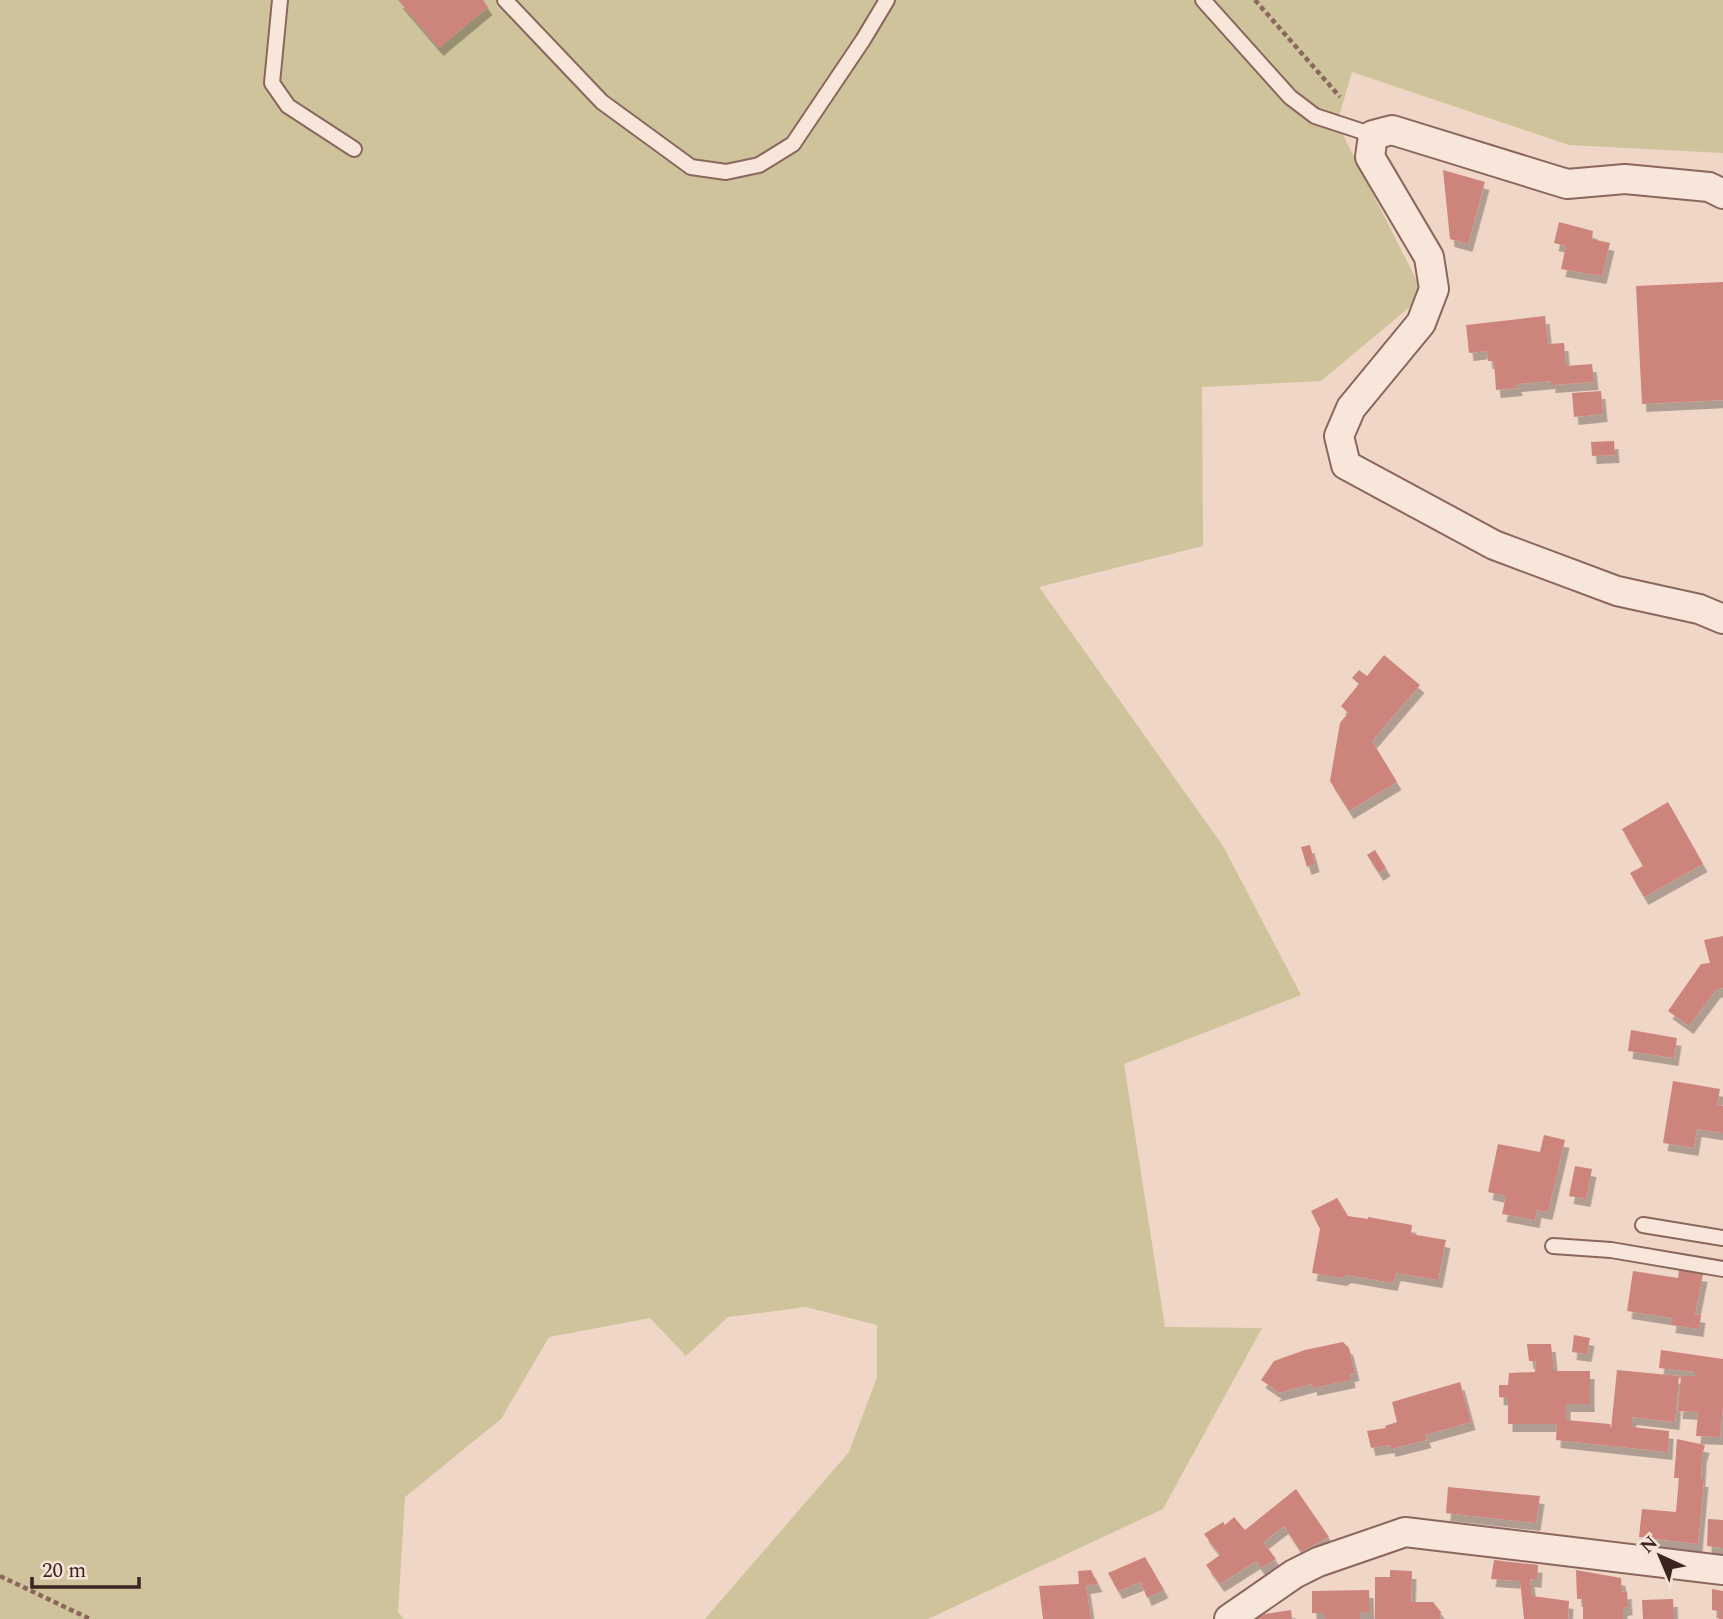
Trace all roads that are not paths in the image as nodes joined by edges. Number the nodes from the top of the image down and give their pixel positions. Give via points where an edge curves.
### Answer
1 (280, 0) edge
2 (505, 0) edge
3 (887, 0) edge
4 (1203, 0) edge
5 (1373, 135) junction
6 (354, 149) dead end
7 (1723, 194) edge
8 (1723, 620) edge
9 (1643, 1225) dead end
10 (1723, 1238) edge
11 (1553, 1246) dead end
12 (1723, 1269) edge
13 (1723, 1570) edge
14 (1229, 1619) edge

1 - 6 lane via 272,83 288,106
2 - 3 lane via 602,102 691,167 726,172 759,165 793,144
4 - 5 lane via 1290,97 1315,116
5 - 7 street via 1392,130 1567,184 1625,179 1709,187
5 - 8 street via 1370,157 1429,257 1434,289 1421,323 1351,408 1339,436 1346,465 1494,545 1617,592 1699,609
9 - 10 lane
11 - 12 lane via 1611,1250
13 - 14 street via 1405,1532 1318,1562

